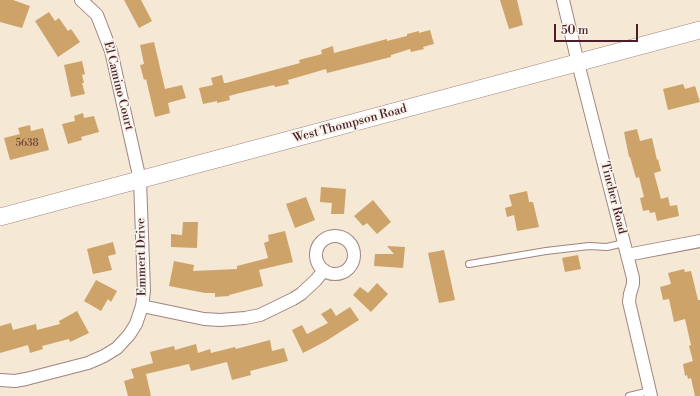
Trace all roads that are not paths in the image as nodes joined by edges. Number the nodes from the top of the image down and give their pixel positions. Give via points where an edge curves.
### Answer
1 (81, 0) edge
2 (563, 0) edge
3 (700, 30) edge
4 (578, 63) junction
5 (140, 180) junction
6 (0, 218) edge
7 (700, 241) edge
8 (624, 243) junction
9 (627, 255) junction
10 (469, 264) dead end
11 (324, 270) dead end
12 (142, 306) junction
13 (0, 380) edge
14 (651, 393) edge
15 (629, 396) edge

1 - 5 street, El Camino Court via 97,14 111,51
2 - 4 street, Tincher Road
3 - 4 main road, West Thompson Road
4 - 5 main road, West Thompson Road
4 - 8 street, Tincher Road
5 - 6 main road, West Thompson Road
5 - 12 street, Emmert Drive via 144,291
7 - 9 street
8 - 9 street, Tincher Road
8 - 10 lane via 607,247 589,246 546,251
9 - 14 street, Tincher Road via 633,281 629,300
11 - 12 street via 309,287 293,299 260,315 245,318 204,320
12 - 13 street, Emmert Drive via 129,335 117,348 104,356 88,363 26,379
14 - 15 lane

